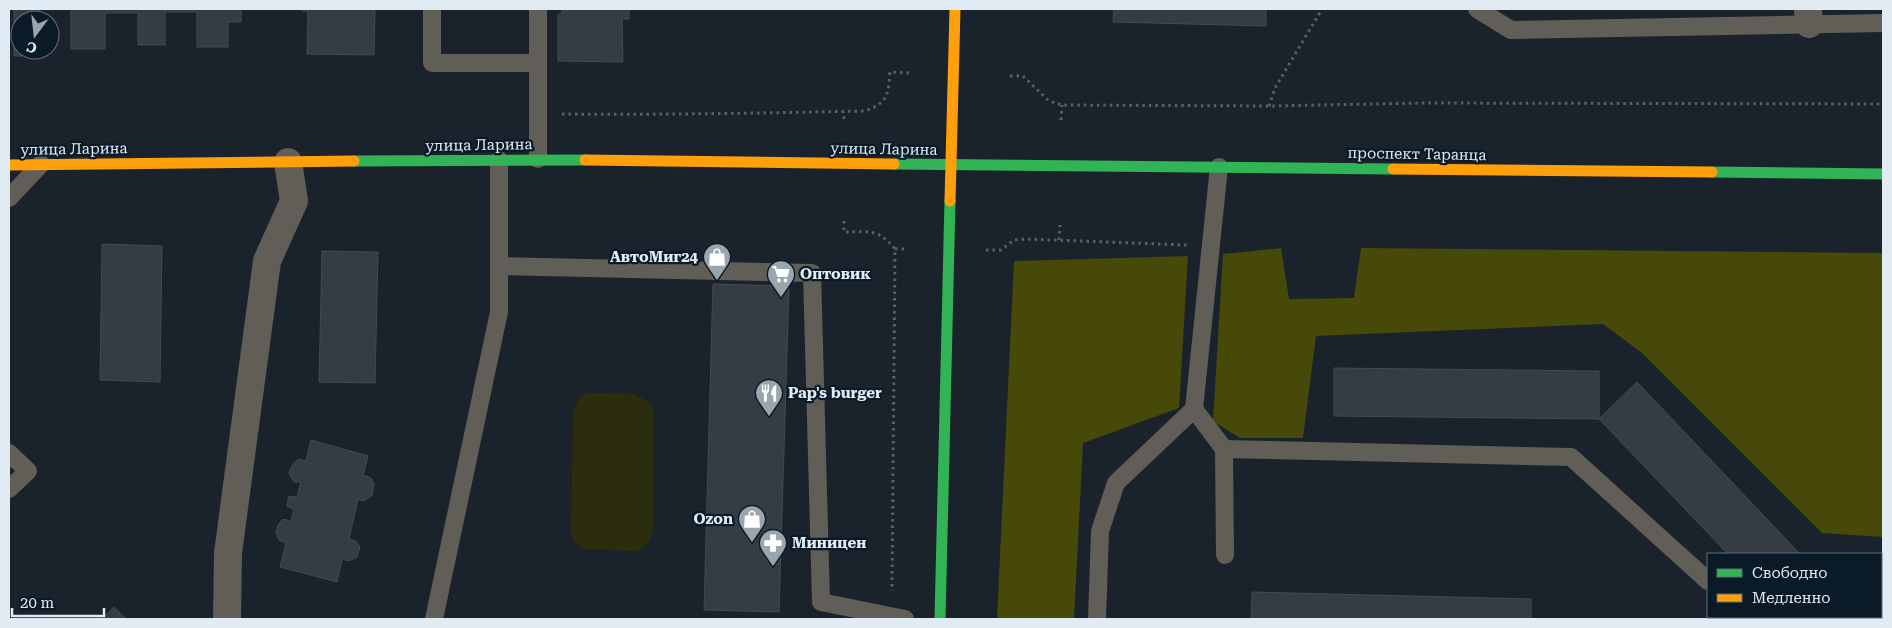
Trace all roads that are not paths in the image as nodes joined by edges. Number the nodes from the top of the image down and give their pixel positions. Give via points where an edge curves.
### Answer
1 (432, 9) edge
2 (538, 9) edge
3 (955, 9) edge
4 (1477, 9) edge
5 (1808, 16) edge
6 (1883, 23) edge
7 (538, 63) junction
8 (538, 159) junction
9 (499, 160) junction
10 (288, 162) junction
11 (41, 164) junction
12 (9, 165) edge
13 (950, 165) junction
14 (1219, 167) junction
15 (1883, 174) edge
16 (9, 198) edge
17 (500, 266) junction
18 (1194, 409) junction
19 (1224, 449) junction
20 (9, 453) edge
21 (9, 489) edge
22 (1225, 555) dead end
23 (1707, 581) edge
24 (898, 618) edge
25 (227, 619) edge
26 (434, 619) edge
27 (940, 619) edge
28 (1097, 619) edge

1 - 7 lane via 432,63
2 - 7 lane
3 - 13 main road, улица Ларина
4 - 5 lane via 1511,30
5 - 6 lane
7 - 8 lane
8 - 9 main road, улица Ларина
8 - 13 main road, улица Ларина
9 - 10 main road, улица Ларина
9 - 17 lane
10 - 11 main road, улица Ларина
10 - 25 street via 294,201 267,261 228,553
11 - 12 main road, улица Ларина
11 - 16 lane
13 - 14 main road, проспект Таранца
13 - 27 main road, улица Ларина
14 - 15 main road, проспект Таранца
14 - 18 lane
17 - 24 lane via 812,273 821,602
17 - 26 lane via 499,312
18 - 19 lane
18 - 28 lane via 1116,483 1100,531
19 - 22 lane
19 - 23 lane via 1571,457
20 - 21 lane via 28,471

